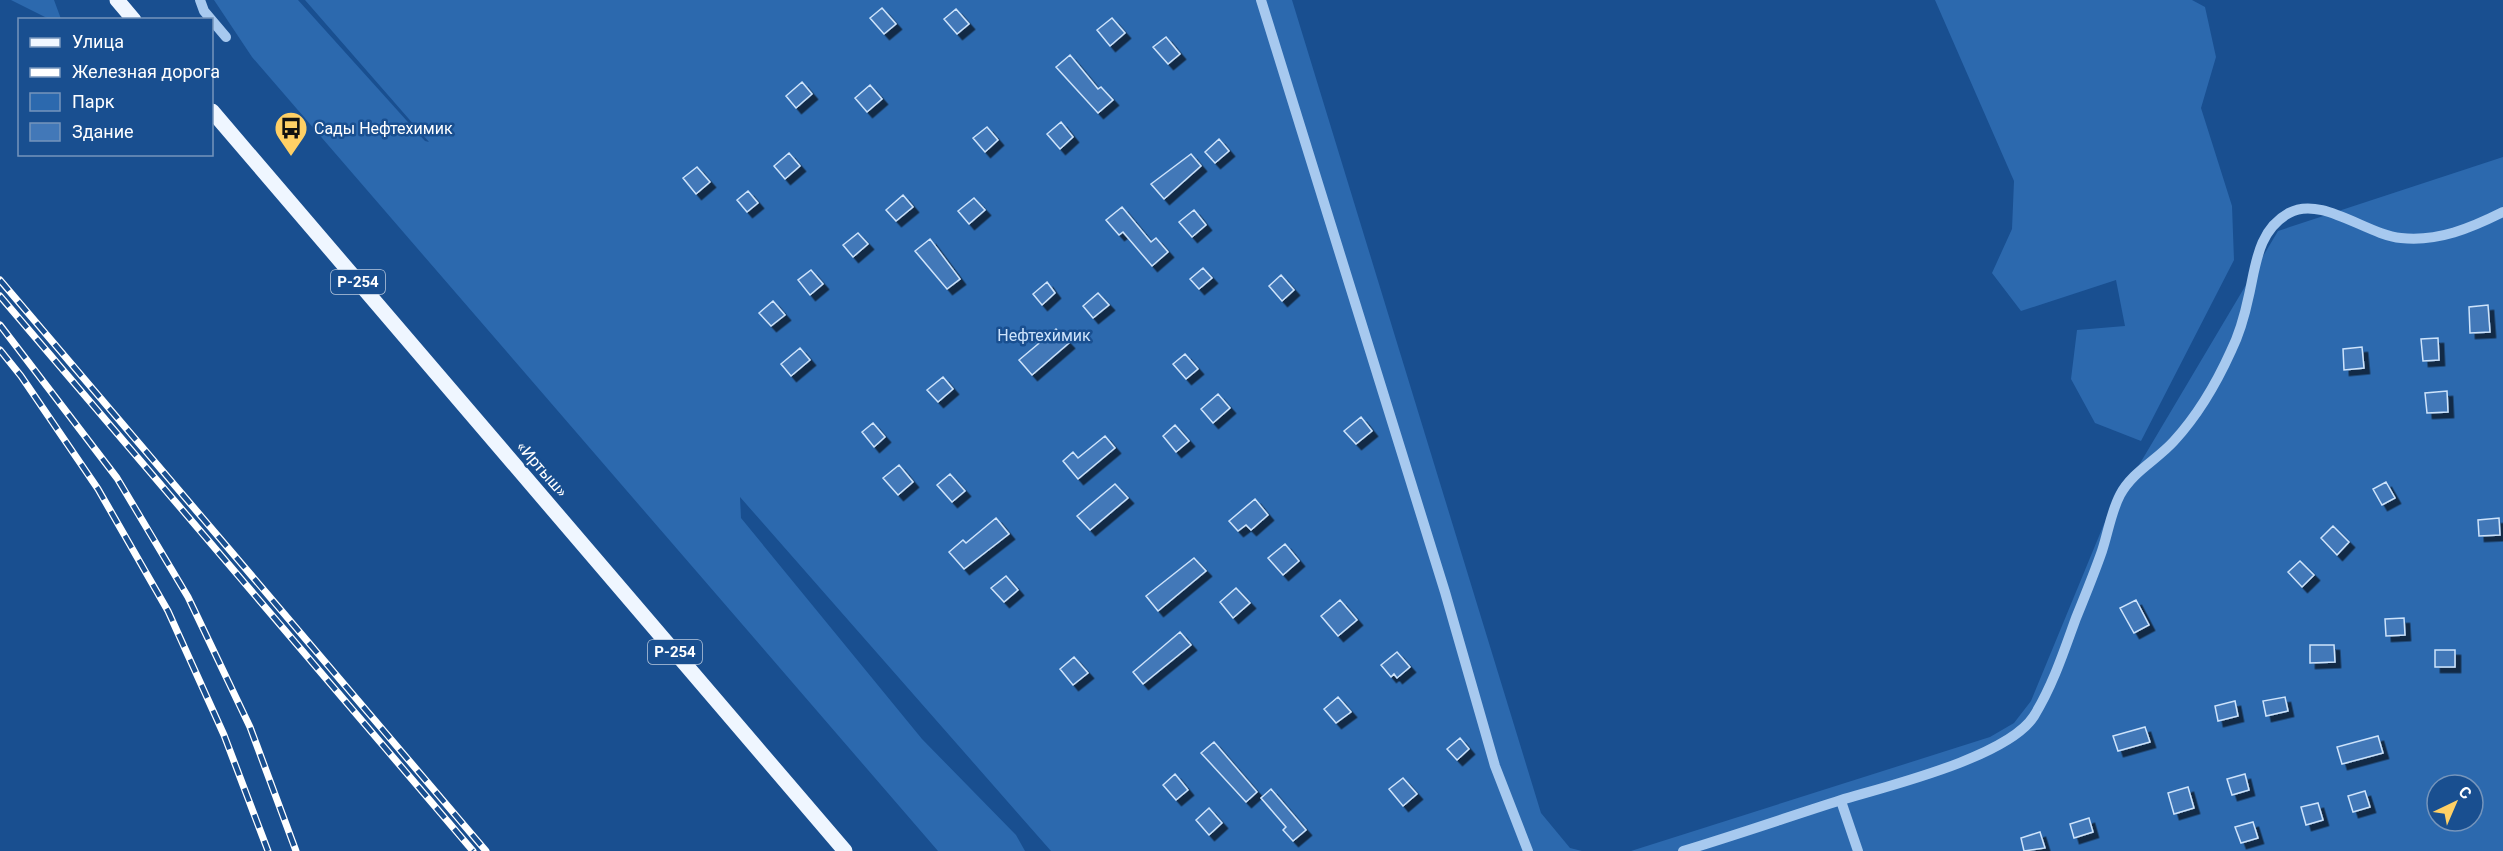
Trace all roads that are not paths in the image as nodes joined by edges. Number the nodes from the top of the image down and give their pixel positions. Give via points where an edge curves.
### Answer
1 (117, 0) edge
2 (200, 0) edge
3 (1261, 0) edge
4 (132, 18) edge
5 (210, 18) edge
6 (213, 22) edge
7 (226, 37) dead end
8 (213, 112) edge
9 (2503, 213) edge
10 (1841, 801) junction
11 (845, 851) edge
12 (1527, 851) edge
13 (1683, 851) edge
14 (1858, 851) edge

1 - 4 main road
2 - 5 street
3 - 12 street via 1445,592 1495,766
6 - 7 street
8 - 11 main road, «Иртыш» / Р-254
9 - 10 street via 2454,234 2406,239 2388,237 2333,213 2304,207 2274,224 2257,255 2237,339 2206,396 2174,442 2138,472 2118,498 2057,670 2032,720 2003,742 1971,757
10 - 13 street
10 - 14 street

